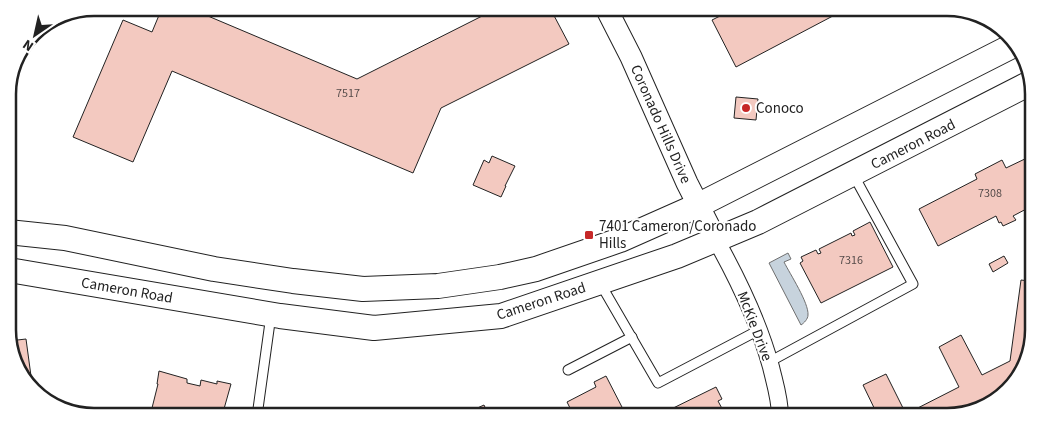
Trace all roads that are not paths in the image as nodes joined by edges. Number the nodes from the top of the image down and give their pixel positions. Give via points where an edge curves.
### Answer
1 (610, 16) edge
2 (1009, 47) edge
3 (1024, 86) edge
4 (853, 174) junction
5 (699, 205) junction
6 (16, 233) edge
7 (716, 240) junction
8 (214, 269) junction
9 (16, 271) edge
10 (600, 282) junction
11 (211, 304) junction
12 (271, 314) junction
13 (759, 330) junction
14 (632, 337) junction
15 (769, 362) junction
16 (568, 370) dead end
17 (258, 408) edge
18 (780, 408) edge

1 - 5 street, Coronado Hills Drive
2 - 5 main road
3 - 4 main road, Cameron Road
4 - 7 main road, Cameron Road
4 - 15 lane via 913,284
5 - 7 street, Coronado Hills Drive
5 - 8 main road via 620,240 536,269 438,286 363,288
6 - 8 main road via 65,238
7 - 10 main road, Cameron Road
7 - 13 street, McKie Drive
8 - 11 main road
9 - 11 main road, Cameron Road
10 - 12 main road, Cameron Road via 502,316 465,320 374,328
10 - 14 lane
11 - 12 main road, Cameron Road
12 - 17 lane
13 - 14 lane via 658,383
13 - 15 street, McKie Drive
14 - 16 lane
15 - 18 street, McKie Drive

